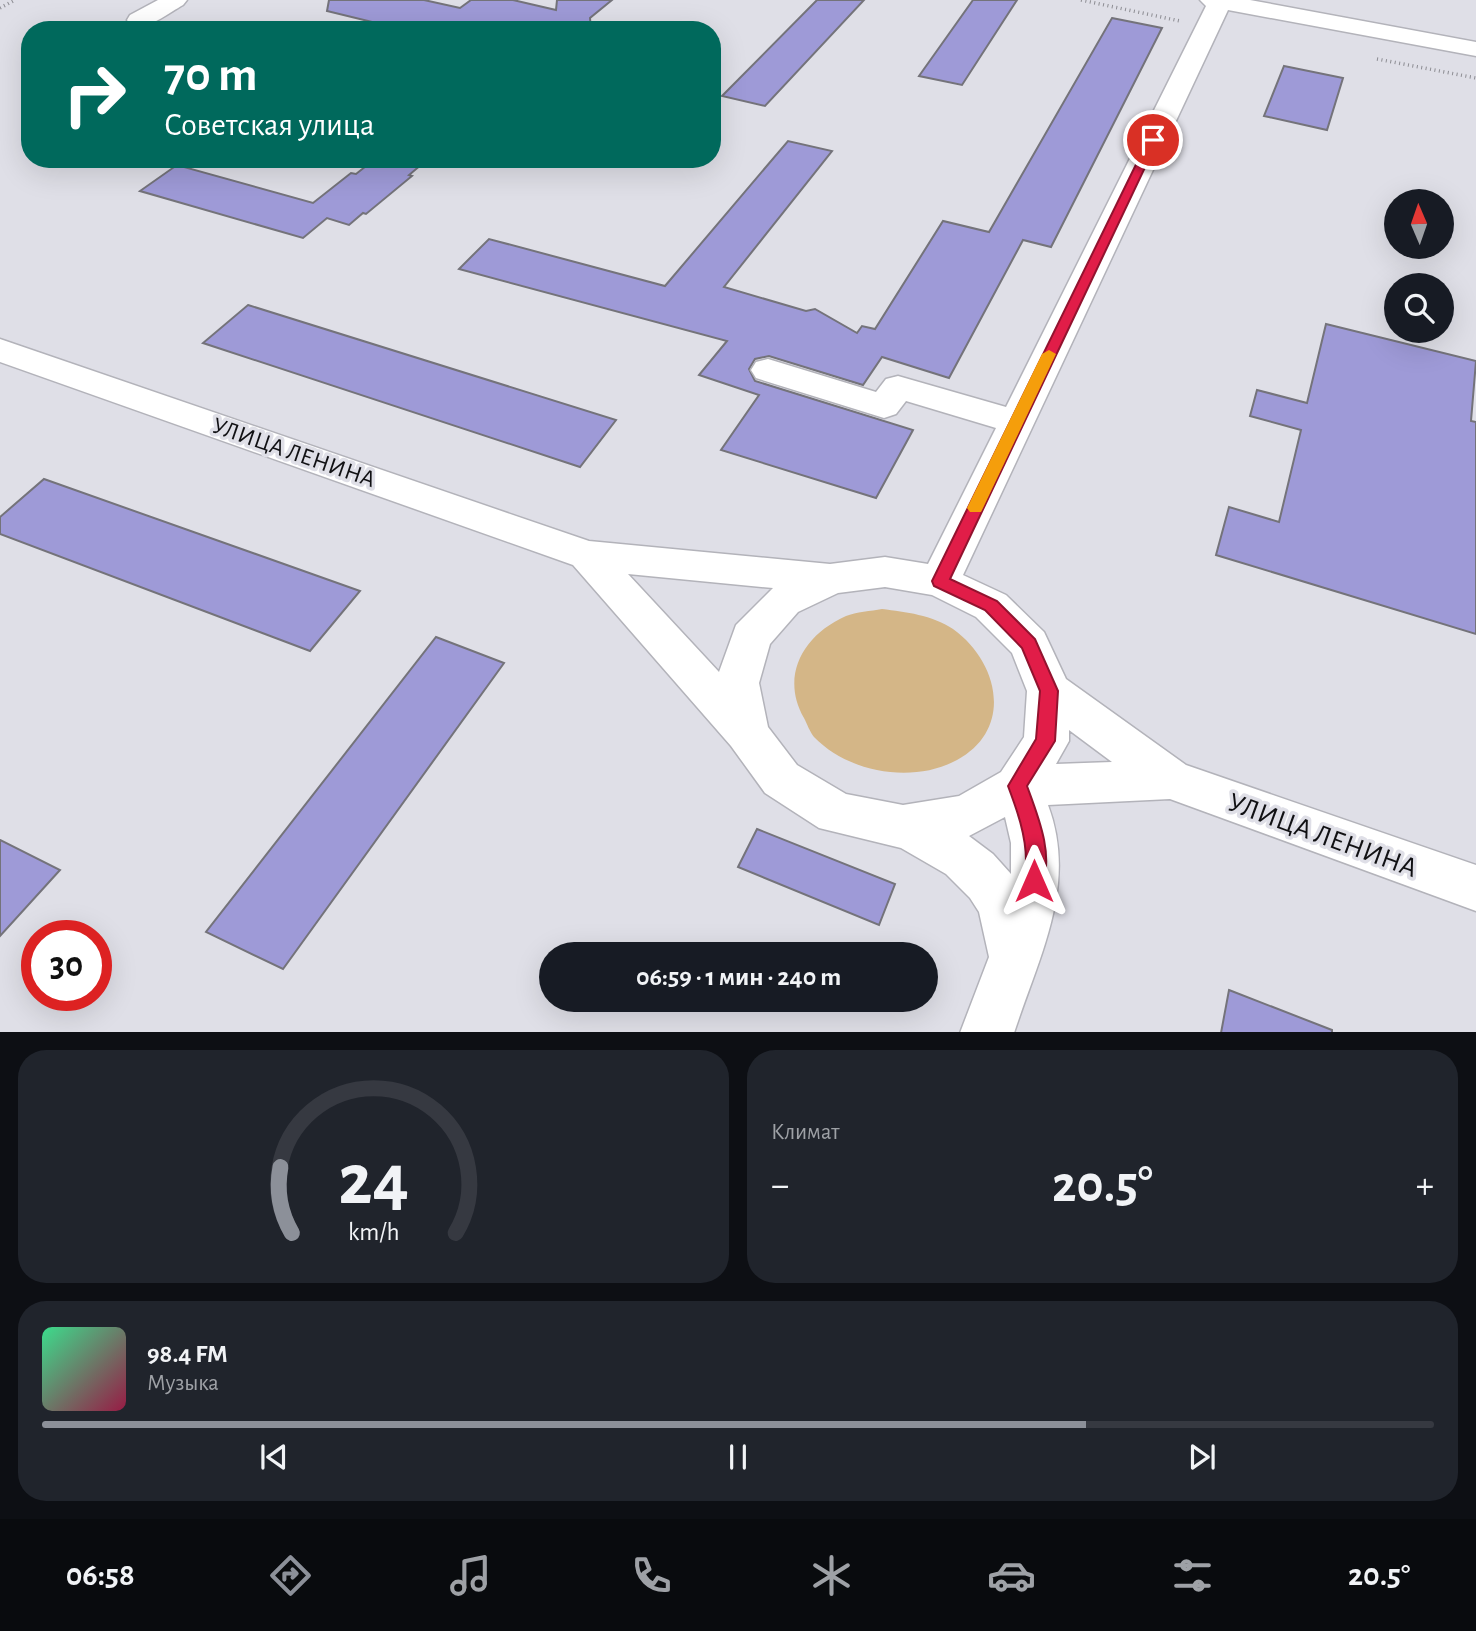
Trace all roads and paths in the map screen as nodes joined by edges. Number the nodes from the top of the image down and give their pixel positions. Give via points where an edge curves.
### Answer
1 (15, 0) edge
2 (175, 0) edge
3 (1217, 1) edge
4 (0, 8) edge
5 (139, 20) dead end
6 (1476, 49) edge
7 (0, 350) edge
8 (768, 370) dead end
9 (1016, 422) junction
10 (587, 555) junction
11 (831, 579) junction
12 (940, 581) junction
13 (1049, 691) junction
14 (747, 733) junction
15 (1170, 779) junction
16 (1017, 786) junction
17 (903, 826) junction
18 (1476, 888) edge
19 (1014, 955) junction
20 (987, 1032) edge

1 - 4 path
2 - 5 street
3 - 6 street
3 - 9 street
7 - 10 street, УЛИЦА ЛЕНИНА
8 - 9 street via 884,406 898,387
9 - 12 street
10 - 11 street, УЛИЦА ЛЕНИНА
10 - 14 street
11 - 12 street via 885,572
11 - 14 street via 784,601 751,637 737,683
12 - 13 street via 991,606 1029,644
13 - 15 street
13 - 16 street via 1045,741
14 - 17 street via 781,779 836,813
15 - 16 street
15 - 18 street, УЛИЦА ЛЕНИНА
16 - 17 street via 967,816
16 - 19 street via 1030,821 1036,861 1032,902
17 - 19 street via 947,846 982,876 1003,910
19 - 20 street

